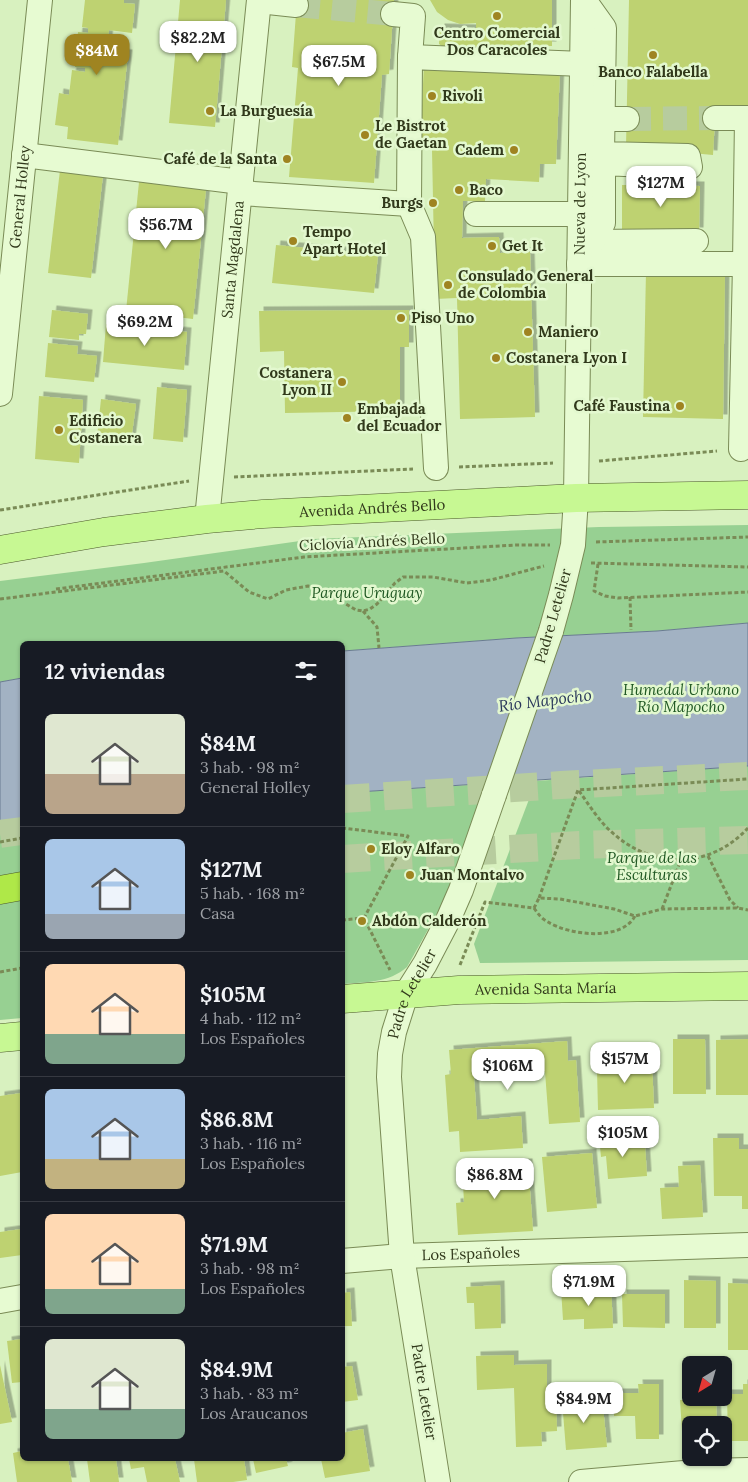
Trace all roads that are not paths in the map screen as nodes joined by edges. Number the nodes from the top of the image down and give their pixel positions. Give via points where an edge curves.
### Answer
1 (40, 0) edge
2 (584, 0) edge
3 (259, 1) edge
4 (296, 5) dead end
5 (393, 14) tunnel mouth
6 (410, 57) junction
7 (583, 64) junction
8 (714, 118) tunnel mouth
9 (747, 118) edge
10 (602, 119) junction
11 (627, 119) tunnel mouth
12 (24, 155) junction
13 (240, 188) junction
14 (409, 204) junction
15 (476, 214) dead end
16 (580, 214) junction
17 (696, 241) dead end
18 (592, 242) junction
19 (579, 264) junction
20 (745, 264) junction
21 (2, 353) edge
22 (0, 394) edge
23 (741, 449) road end
24 (436, 468) road end
25 (748, 496) edge
26 (576, 498) junction
27 (207, 518) junction
28 (0, 550) edge
29 (20, 886) edge
30 (0, 890) edge
31 (748, 986) edge
32 (406, 994) junction
33 (345, 999) edge
34 (20, 1036) edge
35 (0, 1038) edge
36 (748, 1245) edge
37 (402, 1256) junction
38 (345, 1261) edge
39 (20, 1297) edge
40 (0, 1301) edge
41 (748, 1470) edge
42 (438, 1482) edge
43 (580, 1482) edge

1 - 12 street, General Holley
2 - 7 street, Nueva de Lyon
2 - 10 street via 604,28
3 - 4 street
3 - 13 street, Santa Magdalena
5 - 6 street via 412,16
6 - 7 street
6 - 14 street
7 - 16 street, Nueva de Lyon
8 - 9 street
9 - 20 street
10 - 11 street
10 - 18 street via 602,154 688,156 690,167 603,163 603,223
12 - 13 street
12 - 21 street, General Holley
13 - 14 street
13 - 27 street, Santa Magdalena
14 - 24 street via 422,237
15 - 16 street
16 - 19 street, Nueva de Lyon
17 - 18 street
18 - 19 street
19 - 20 street
19 - 26 street, Nueva de Lyon
20 - 23 street
21 - 22 street, General Holley
25 - 26 main road, Avenida Andrés Bello
26 - 27 main road, Avenida Andrés Bello
26 - 32 street, Padre Letelier, bridge via 571,552 551,631 460,890 448,920
27 - 28 main road, Avenida Andrés Bello
29 - 30 highway
31 - 32 main road, Avenida Santa María via 459,990
32 - 33 main road, Avenida Santa María
32 - 37 street, Padre Letelier via 394,1032 389,1077
34 - 35 main road
36 - 37 street, Los Españoles
37 - 38 street, Los Españoles
37 - 42 street, Padre Letelier
39 - 40 street
41 - 43 street

